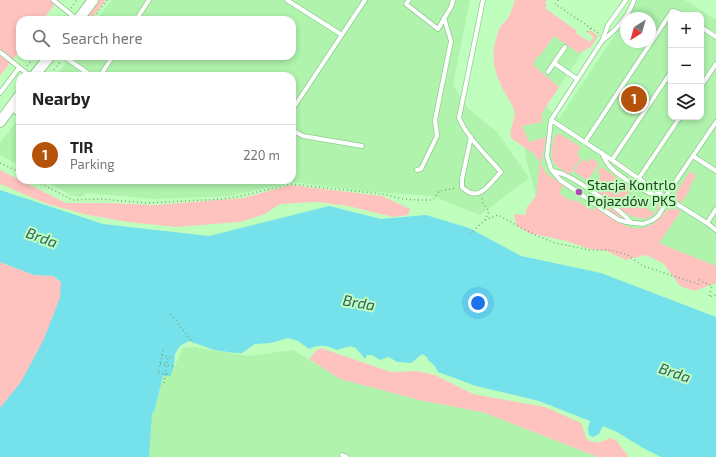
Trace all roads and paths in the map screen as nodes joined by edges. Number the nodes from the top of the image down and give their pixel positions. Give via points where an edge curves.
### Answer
1 (53, 0) edge
2 (93, 0) edge
3 (107, 0) edge
4 (149, 0) edge
5 (287, 0) edge
6 (365, 0) edge
7 (409, 0) edge
8 (453, 0) edge
9 (483, 0) edge
10 (558, 0) edge
11 (626, 0) edge
12 (634, 0) edge
13 (572, 15) junction
14 (73, 16) edge
15 (81, 16) edge
16 (95, 16) edge
17 (139, 16) edge
18 (570, 17) dead end
19 (668, 17) edge
20 (444, 18) junction
21 (591, 28) junction
22 (704, 29) edge
23 (587, 32) dead end
24 (600, 34) dead end
25 (342, 35) junction
26 (716, 37) edge
27 (602, 42) junction
28 (565, 47) dead end
29 (0, 52) edge
30 (47, 60) edge
31 (61, 60) edge
32 (70, 60) edge
33 (110, 60) edge
34 (554, 63) junction
35 (716, 64) edge
36 (20, 68) junction
37 (17, 72) edge
38 (25, 72) edge
39 (37, 72) edge
40 (52, 72) edge
41 (86, 72) edge
42 (102, 72) edge
43 (548, 72) dead end
44 (16, 73) edge
45 (668, 76) edge
46 (577, 79) junction
47 (702, 84) edge
48 (0, 93) edge
49 (16, 100) edge
50 (296, 104) edge
51 (10, 108) junction
52 (16, 112) edge
53 (551, 120) junction
54 (678, 120) edge
55 (0, 122) edge
56 (716, 122) edge
57 (296, 132) edge
58 (471, 137) junction
59 (585, 142) junction
60 (362, 146) dead end
61 (602, 153) junction
62 (693, 156) junction
63 (612, 160) junction
64 (0, 163) edge
65 (16, 170) edge
66 (417, 170) dead end
67 (553, 170) junction
68 (716, 171) edge
69 (639, 178) junction
70 (42, 184) edge
71 (290, 184) edge
72 (290, 184) edge
73 (462, 187) junction
74 (481, 193) junction
75 (667, 198) junction
76 (716, 209) edge
77 (486, 220) junction
78 (631, 223) junction
79 (706, 223) junction
80 (716, 230) edge
81 (470, 234) dead end
82 (712, 286) junction
83 (716, 287) edge
84 (716, 296) edge
85 (171, 314) dead end
86 (193, 343) dead end
87 (163, 350) dead end
88 (162, 355) junction
89 (168, 356) junction
90 (174, 358) dead end
91 (160, 364) junction
92 (166, 365) junction
93 (174, 366) dead end
94 (165, 374) junction
95 (171, 374) dead end
96 (164, 383) dead end
97 (342, 455) dead end
98 (347, 457) edge

1 - 14 lane
2 - 15 street
3 - 16 path
4 - 17 lane
5 - 25 lane
6 - 25 lane
7 - 20 lane via 406,4 438,28
8 - 20 lane
9 - 58 lane via 459,118
10 - 13 path via 556,4
11 - 27 lane via 608,25
12 - 27 lane via 615,31
13 - 18 path
13 - 21 path
19 - 59 lane
20 - 66 lane via 451,41 434,120 437,136 421,169
21 - 23 path
21 - 24 path
22 - 26 lane
25 - 50 lane
27 - 46 lane
28 - 34 lane
29 - 36 lane
30 - 39 street
31 - 40 path
32 - 41 lane
33 - 42 lane
34 - 43 lane
34 - 46 lane
35 - 47 lane
36 - 37 lane
36 - 38 lane
44 - 48 lane
45 - 63 lane
46 - 53 lane
49 - 51 street
51 - 52 lane
51 - 55 street
53 - 59 lane
53 - 67 lane via 547,156
54 - 69 lane
56 - 62 lane
57 - 60 lane via 303,136
58 - 73 lane
58 - 74 lane via 501,172
59 - 61 lane
61 - 63 lane
61 - 75 lane via 611,168 623,177 650,194
62 - 68 lane
62 - 75 lane
63 - 69 lane
64 - 65 path
67 - 78 lane via 568,176 624,214
67 - 78 lane via 560,180 611,215
69 - 75 lane
70 - 72 path via 73,200 101,199 148,203 240,196
71 - 73 path via 419,200 433,200 439,191
73 - 74 lane via 469,193
74 - 77 path via 483,203 489,211
75 - 78 lane via 661,212 653,220 643,224
75 - 79 lane
76 - 79 lane
77 - 81 path
77 - 82 path via 498,216 555,243 626,254 643,266 698,284 699,280
79 - 80 lane
82 - 83 path
82 - 84 path via 709,297
85 - 86 path
87 - 88 path
88 - 89 path
88 - 91 path
89 - 90 path
89 - 92 path
91 - 92 path
91 - 94 path via 158,373
92 - 93 path
92 - 94 path
94 - 95 path
94 - 96 path
97 - 98 lane

